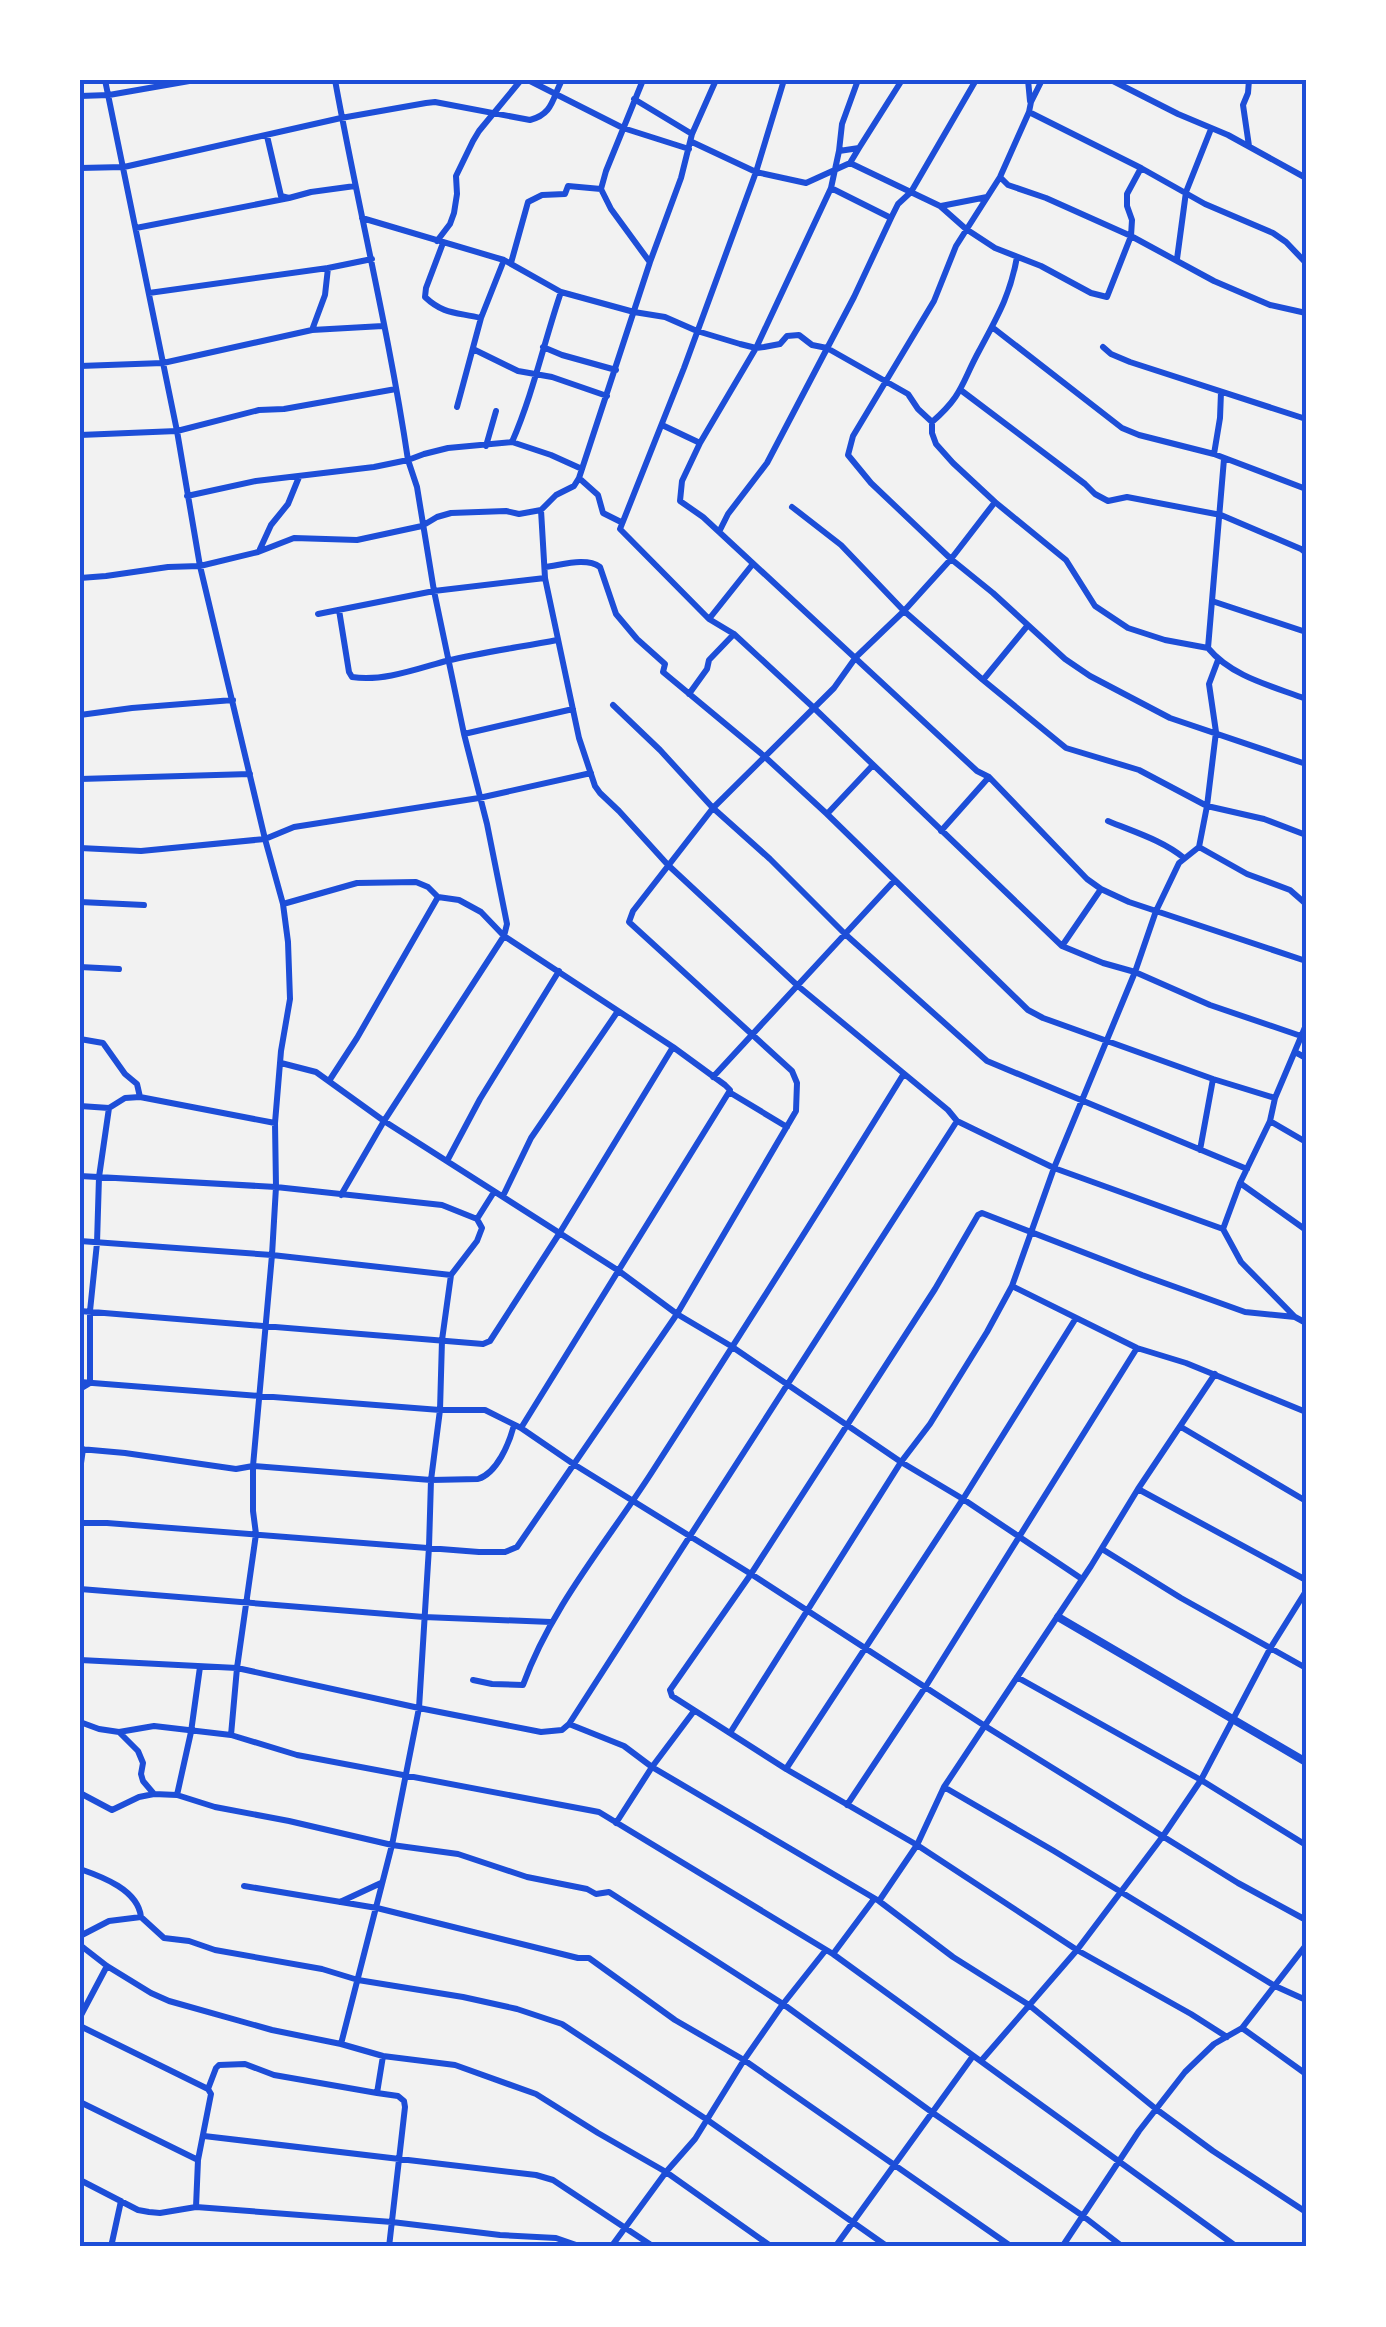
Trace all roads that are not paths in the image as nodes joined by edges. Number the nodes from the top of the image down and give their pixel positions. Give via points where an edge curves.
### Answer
1 (106, 80) edge
2 (195, 80) edge
3 (334, 80) edge
4 (524, 80) edge
5 (562, 80) edge
6 (643, 80) edge
7 (716, 80) edge
8 (784, 80) edge
9 (858, 80) edge
10 (902, 80) edge
11 (976, 80) edge
12 (1028, 80) edge
13 (1042, 80) edge
14 (1112, 80) edge
15 (1249, 80) edge
16 (108, 95) junction
17 (554, 95) junction
18 (80, 96) edge
19 (634, 100) junction
20 (1031, 102) junction
21 (495, 112) junction
22 (1030, 112) junction
23 (342, 118) junction
24 (623, 128) junction
25 (1211, 129) junction
26 (267, 136) junction
27 (691, 142) junction
28 (1250, 147) junction
29 (859, 148) junction
30 (838, 151) junction
31 (850, 162) junction
32 (80, 168) edge
33 (124, 168) junction
34 (1141, 168) junction
35 (836, 169) junction
36 (756, 172) junction
37 (1000, 177) junction
38 (1306, 178) edge
39 (355, 186) junction
40 (830, 188) junction
41 (601, 189) junction
42 (911, 192) junction
43 (1186, 192) junction
44 (987, 197) junction
45 (289, 198) junction
46 (940, 206) junction
47 (362, 218) junction
48 (891, 218) junction
49 (136, 228) junction
50 (966, 229) junction
51 (1131, 236) junction
52 (440, 242) junction
53 (1017, 257) junction
54 (372, 259) junction
55 (1177, 259) junction
56 (508, 262) junction
57 (650, 262) junction
58 (1306, 264) edge
59 (328, 268) junction
60 (561, 292) junction
61 (149, 293) junction
62 (634, 312) junction
63 (1306, 313) edge
64 (481, 318) junction
65 (383, 326) junction
66 (992, 327) junction
67 (312, 330) junction
68 (697, 331) junction
69 (543, 347) junction
70 (1103, 347) dead end
71 (756, 348) junction
72 (827, 348) junction
73 (473, 349) junction
74 (163, 363) junction
75 (80, 366) edge
76 (616, 370) junction
77 (535, 374) junction
78 (885, 382) junction
79 (396, 390) junction
80 (962, 391) junction
81 (1221, 392) junction
82 (607, 396) junction
83 (457, 407) dead end
84 (496, 411) dead end
85 (1306, 418) edge
86 (932, 422) junction
87 (662, 425) junction
88 (177, 431) junction
89 (80, 436) edge
90 (512, 442) junction
91 (700, 442) junction
92 (486, 446) junction
93 (1214, 454) junction
94 (1224, 459) junction
95 (408, 460) junction
96 (582, 469) junction
97 (298, 476) junction
98 (579, 478) junction
99 (1306, 489) edge
100 (186, 496) junction
101 (995, 502) junction
102 (792, 507) dead end
103 (541, 510) junction
104 (1221, 515) junction
105 (621, 522) junction
106 (422, 526) junction
107 (719, 532) junction
108 (258, 552) junction
109 (1306, 553) edge
110 (951, 559) junction
111 (752, 565) junction
112 (200, 566) junction
113 (546, 567) junction
114 (80, 578) edge
115 (546, 578) junction
116 (434, 591) junction
117 (1212, 602) junction
118 (339, 610) junction
119 (904, 611) junction
120 (318, 614) dead end
121 (709, 619) junction
122 (1028, 625) junction
123 (1306, 632) edge
124 (734, 634) junction
125 (557, 640) junction
126 (1208, 648) junction
127 (856, 658) junction
128 (449, 660) junction
129 (1218, 660) junction
130 (983, 680) junction
131 (689, 694) junction
132 (1306, 698) edge
133 (232, 700) junction
134 (613, 705) dead end
135 (814, 708) junction
136 (573, 709) junction
137 (80, 714) edge
138 (1216, 732) junction
139 (464, 734) junction
140 (764, 756) junction
141 (1306, 764) edge
142 (873, 765) junction
143 (591, 773) junction
144 (250, 774) junction
145 (989, 777) junction
146 (80, 779) edge
147 (478, 798) junction
148 (1207, 806) junction
149 (713, 808) junction
150 (827, 814) junction
151 (1108, 821) dead end
152 (940, 831) junction
153 (1306, 836) edge
154 (265, 839) junction
155 (80, 848) edge
156 (1199, 848) junction
157 (1184, 858) junction
158 (668, 865) junction
159 (894, 881) junction
160 (1100, 889) junction
161 (438, 897) junction
162 (80, 902) edge
163 (283, 904) junction
164 (1306, 904) edge
165 (144, 905) dead end
166 (1156, 911) junction
167 (844, 934) junction
168 (504, 936) junction
169 (1062, 946) junction
170 (1306, 961) edge
171 (80, 967) edge
172 (120, 969) dead end
173 (559, 972) junction
174 (1135, 972) junction
175 (798, 986) junction
176 (618, 1010) junction
177 (1306, 1025) edge
178 (750, 1035) junction
179 (1301, 1036) junction
180 (80, 1039) edge
181 (1107, 1040) junction
182 (673, 1048) junction
183 (1296, 1052) junction
184 (1306, 1058) edge
185 (281, 1062) junction
186 (903, 1075) junction
187 (713, 1078) junction
188 (1213, 1079) junction
189 (328, 1080) junction
190 (729, 1092) junction
191 (140, 1097) junction
192 (1275, 1098) junction
193 (1082, 1100) junction
194 (80, 1106) edge
195 (109, 1108) junction
196 (384, 1121) junction
197 (957, 1121) junction
198 (1270, 1121) junction
199 (275, 1123) junction
200 (787, 1127) junction
201 (1306, 1142) edge
202 (1200, 1150) junction
203 (447, 1161) junction
204 (1054, 1168) junction
205 (1247, 1169) junction
206 (80, 1176) edge
207 (99, 1177) junction
208 (1240, 1183) junction
209 (276, 1187) junction
210 (494, 1192) junction
211 (342, 1195) junction
212 (503, 1196) junction
213 (477, 1219) junction
214 (1223, 1229) junction
215 (1306, 1230) edge
216 (1030, 1232) junction
217 (559, 1234) junction
218 (80, 1241) edge
219 (97, 1244) junction
220 (272, 1255) junction
221 (619, 1270) junction
222 (451, 1275) junction
223 (1012, 1286) junction
224 (80, 1310) edge
225 (90, 1311) junction
226 (678, 1314) junction
227 (1295, 1317) junction
228 (1076, 1318) junction
229 (1306, 1323) edge
230 (267, 1326) junction
231 (442, 1340) junction
232 (732, 1346) junction
233 (1136, 1348) junction
234 (1215, 1374) junction
235 (90, 1383) junction
236 (80, 1386) edge
237 (788, 1386) junction
238 (260, 1396) junction
239 (440, 1410) junction
240 (1306, 1412) edge
241 (846, 1424) junction
242 (518, 1426) junction
243 (1181, 1427) junction
244 (81, 1449) edge
245 (901, 1462) junction
246 (575, 1465) junction
247 (253, 1466) junction
248 (80, 1470) edge
249 (431, 1480) junction
250 (1138, 1489) junction
251 (963, 1499) junction
252 (633, 1501) junction
253 (1306, 1501) edge
254 (80, 1523) edge
255 (256, 1534) junction
256 (691, 1536) junction
257 (1019, 1536) junction
258 (429, 1547) junction
259 (1102, 1549) junction
260 (751, 1574) junction
261 (1082, 1578) junction
262 (1306, 1580) edge
263 (80, 1589) edge
264 (1306, 1591) edge
265 (248, 1602) junction
266 (808, 1610) junction
267 (424, 1617) junction
268 (1058, 1617) junction
269 (551, 1622) junction
270 (867, 1648) junction
271 (1271, 1648) junction
272 (80, 1660) edge
273 (200, 1667) junction
274 (238, 1668) junction
275 (1306, 1668) edge
276 (1017, 1676) junction
277 (473, 1680) dead end
278 (926, 1686) junction
279 (419, 1708) junction
280 (694, 1711) junction
281 (1234, 1718) junction
282 (80, 1722) edge
283 (569, 1724) junction
284 (985, 1726) junction
285 (119, 1732) junction
286 (191, 1732) junction
287 (730, 1732) junction
288 (231, 1735) junction
289 (1306, 1762) edge
290 (652, 1766) junction
291 (786, 1770) junction
292 (407, 1776) junction
293 (1201, 1780) junction
294 (944, 1787) junction
295 (80, 1794) edge
296 (154, 1794) junction
297 (176, 1795) junction
298 (847, 1805) junction
299 (616, 1823) junction
300 (1163, 1836) junction
301 (917, 1844) junction
302 (392, 1845) junction
303 (1306, 1845) edge
304 (80, 1869) edge
305 (381, 1883) junction
306 (244, 1886) dead end
307 (1122, 1892) junction
308 (876, 1900) junction
309 (338, 1903) junction
310 (377, 1908) junction
311 (141, 1916) junction
312 (1306, 1920) edge
313 (80, 1936) edge
314 (80, 1946) edge
315 (1306, 1946) edge
316 (1077, 1950) junction
317 (829, 1952) junction
318 (106, 1966) junction
319 (358, 1980) junction
320 (1274, 1986) junction
321 (1306, 2000) edge
322 (783, 2004) junction
323 (1029, 2005) junction
324 (80, 2017) edge
325 (80, 2026) edge
326 (1242, 2028) junction
327 (1227, 2037) junction
328 (341, 2044) junction
329 (383, 2056) junction
330 (973, 2056) junction
331 (744, 2060) junction
332 (981, 2062) junction
333 (1306, 2074) edge
334 (208, 2089) junction
335 (377, 2093) junction
336 (80, 2102) edge
337 (1156, 2110) junction
338 (932, 2114) junction
339 (706, 2119) junction
340 (204, 2136) junction
341 (399, 2158) junction
342 (198, 2160) junction
343 (1119, 2161) junction
344 (895, 2166) junction
345 (666, 2172) junction
346 (80, 2180) edge
347 (121, 2202) junction
348 (196, 2207) junction
349 (1306, 2212) edge
350 (1083, 2216) junction
351 (392, 2222) junction
352 (853, 2222) junction
353 (624, 2226) junction
354 (111, 2247) edge
355 (389, 2247) edge
356 (582, 2247) edge
357 (611, 2247) edge
358 (654, 2247) edge
359 (772, 2247) edge
360 (835, 2247) edge
361 (888, 2247) edge
362 (1012, 2247) edge
363 (1062, 2247) edge
364 (1123, 2247) edge
365 (1237, 2247) edge

1 - 16 street
2 - 16 street
3 - 23 street
4 - 17 street
4 - 21 street
5 - 17 street
6 - 19 street
7 - 27 street
8 - 36 street
9 - 30 street
10 - 29 street
11 - 42 street
12 - 20 street
13 - 20 street
14 - 25 street
15 - 28 street via 1243,106
16 - 18 street
16 - 33 street
17 - 21 street via 549,111 530,120
17 - 24 street
19 - 24 street
19 - 27 street
20 - 22 street
21 - 23 street via 436,102
21 - 52 street via 456,176 454,213
22 - 34 street
22 - 37 street
23 - 26 street
23 - 39 street
24 - 27 street
24 - 41 street
25 - 28 street
25 - 43 street
26 - 33 street
26 - 45 street via 280,196
27 - 36 street
27 - 57 street
28 - 38 street
29 - 30 street
29 - 31 street
30 - 35 street
31 - 35 street
31 - 42 street
32 - 33 street
33 - 49 street
34 - 43 street
34 - 51 street via 1127,194
35 - 36 street via 806,183
35 - 40 street
36 - 68 street
37 - 44 street
37 - 51 street
39 - 45 street
39 - 47 street
40 - 48 street
40 - 71 street
41 - 56 street via 568,186 565,194 528,202
41 - 57 street
42 - 46 street
42 - 48 street
43 - 55 street
43 - 58 street via 1273,233
44 - 46 street
44 - 50 street
45 - 49 street
46 - 50 street
47 - 52 street
47 - 54 street
48 - 72 street
49 - 61 street
50 - 53 street
50 - 78 street via 934,301
51 - 53 street via 1107,297
51 - 55 street
52 - 56 street
52 - 64 street via 425,297 446,312
53 - 66 street
54 - 59 street
54 - 65 street
55 - 63 street via 1263,302
56 - 60 street
56 - 64 street
57 - 62 street
59 - 61 street
59 - 67 street
60 - 62 street
60 - 69 street
61 - 74 street
62 - 68 street
62 - 76 street
64 - 73 street
65 - 67 street
65 - 79 street
66 - 80 street
66 - 93 street via 1122,428
67 - 74 street
68 - 71 street
68 - 87 street
69 - 76 street
69 - 77 street
70 - 81 street
71 - 72 street via 800,334
71 - 91 street
72 - 78 street
72 - 107 street via 767,464
73 - 77 street
73 - 83 street
74 - 75 street
74 - 88 street
76 - 82 street
77 - 82 street
77 - 90 street
78 - 86 street via 908,394
78 - 110 street via 848,455
79 - 88 street via 259,410
79 - 95 street
80 - 86 street
80 - 104 street via 1108,501 1127,497
81 - 85 street
81 - 93 street
82 - 96 street
84 - 92 street
86 - 101 street via 936,444
87 - 91 street
87 - 105 street
88 - 89 street
88 - 100 street
90 - 92 street
90 - 96 street
91 - 107 street via 680,501
92 - 95 street
93 - 94 street
94 - 99 street
94 - 104 street
95 - 97 street
95 - 106 street
96 - 98 street
97 - 100 street
97 - 108 street
98 - 103 street
98 - 105 street via 598,495 604,513
100 - 112 street
101 - 110 street
101 - 126 street via 1066,560 1095,606 1119,623
102 - 119 street via 841,545
103 - 106 street via 452,513
103 - 113 street
104 - 109 street
104 - 117 street
105 - 121 street via 621,532
106 - 108 street via 357,540 294,538
106 - 116 street
107 - 111 street
108 - 112 street
110 - 119 street
110 - 122 street
111 - 121 street
111 - 127 street
112 - 114 street
112 - 133 street
113 - 115 street
113 - 131 street via 600,567 616,614
115 - 116 street
115 - 125 street
116 - 118 street
116 - 128 street
117 - 123 street
117 - 126 street
118 - 120 street
118 - 128 street via 352,677
119 - 127 street
119 - 130 street
121 - 124 street
122 - 130 street
122 - 138 street via 1090,676 1170,718
124 - 131 street
124 - 135 street
125 - 128 street
125 - 136 street
126 - 129 street
127 - 135 street
127 - 145 street
128 - 139 street
129 - 132 street
129 - 138 street via 1209,684
130 - 148 street via 1066,748 1139,770
131 - 140 street
133 - 137 street
133 - 144 street
134 - 149 street
135 - 140 street
135 - 142 street
136 - 139 street
136 - 143 street
138 - 141 street
138 - 148 street
139 - 147 street
140 - 149 street
140 - 150 street
142 - 150 street
142 - 152 street
143 - 147 street
143 - 158 street via 600,793
144 - 146 street
144 - 154 street
145 - 152 street
145 - 160 street
147 - 154 street via 294,827
147 - 168 street via 506,914
148 - 153 street
148 - 156 street
149 - 158 street
149 - 167 street
150 - 159 street
151 - 157 street
152 - 169 street
154 - 155 street via 141,851
154 - 163 street
156 - 157 street
156 - 164 street
157 - 166 street
158 - 175 street
158 - 178 street via 629,922
159 - 167 street
159 - 181 street via 1028,1010
160 - 166 street
160 - 169 street
161 - 163 street via 416,882 357,883
161 - 168 street via 481,912
161 - 189 street
162 - 165 street
163 - 185 street via 290,988
166 - 170 street
166 - 174 street
167 - 175 street
167 - 193 street via 986,1061
168 - 173 street
168 - 196 street
169 - 174 street
171 - 172 street
173 - 176 street
173 - 203 street
174 - 179 street
174 - 181 street
175 - 178 street
175 - 186 street
176 - 182 street
176 - 212 street via 531,1138
177 - 179 street
178 - 187 street
178 - 200 street via 797,1083 796,1111
179 - 183 street
180 - 191 street via 103,1043
181 - 188 street
181 - 193 street
182 - 187 street
182 - 217 street
183 - 184 street
183 - 192 street
185 - 189 street
185 - 199 street
186 - 197 street
186 - 232 street
187 - 190 street
188 - 192 street
188 - 202 street
189 - 196 street
190 - 200 street
190 - 221 street
191 - 195 street
191 - 199 street
192 - 198 street
193 - 202 street
193 - 204 street
194 - 195 street
195 - 207 street
196 - 203 street
196 - 211 street
197 - 204 street
197 - 237 street
198 - 201 street
198 - 205 street
199 - 209 street
200 - 226 street
202 - 205 street
203 - 210 street
204 - 214 street
204 - 216 street
205 - 208 street
206 - 207 street
207 - 209 street
207 - 219 street
208 - 214 street
208 - 215 street
209 - 211 street
209 - 220 street
210 - 212 street
210 - 213 street
211 - 213 street via 442,1205
212 - 217 street
213 - 222 street via 481,1233
214 - 227 street via 1241,1262
216 - 223 street
216 - 227 street via 1246,1312
216 - 241 street via 978,1215
217 - 221 street
217 - 231 street via 490,1341
218 - 219 street
219 - 220 street
219 - 225 street
220 - 222 street
220 - 230 street
221 - 226 street
221 - 242 street
222 - 231 street
223 - 228 street
223 - 245 street
224 - 225 street
225 - 230 street
225 - 235 street
226 - 232 street
226 - 246 street
227 - 229 street
228 - 233 street
228 - 251 street
230 - 231 street
230 - 238 street
231 - 239 street
232 - 237 street
232 - 252 street
233 - 234 street
233 - 257 street
234 - 240 street
234 - 243 street
235 - 236 street
235 - 238 street
237 - 241 street
237 - 256 street
238 - 239 street
238 - 247 street
239 - 242 street via 485,1410
239 - 249 street
241 - 245 street
241 - 260 street
242 - 246 street
242 - 249 street via 484,1477
243 - 250 street
243 - 253 street
244 - 247 street
244 - 248 street
245 - 251 street
245 - 266 street
246 - 252 street
246 - 258 street via 517,1547
247 - 249 street
247 - 255 street
249 - 258 street
250 - 259 street
250 - 262 street
251 - 257 street
251 - 270 street
252 - 256 street
252 - 269 street
254 - 255 street
255 - 258 street
255 - 265 street
256 - 260 street
256 - 283 street
257 - 261 street
257 - 278 street
258 - 267 street
259 - 261 street
259 - 271 street
260 - 266 street
260 - 280 street via 670,1690
261 - 268 street
263 - 265 street
264 - 271 street
265 - 267 street
265 - 274 street
266 - 270 street
266 - 287 street
267 - 269 street
267 - 279 street
268 - 276 street
268 - 281 street
269 - 277 street via 523,1685
270 - 278 street
270 - 291 street
271 - 275 street
271 - 281 street
272 - 273 street
273 - 274 street
273 - 286 street
274 - 279 street
274 - 288 street
276 - 284 street
276 - 293 street
278 - 284 street
278 - 298 street
279 - 283 street via 541,1732
279 - 292 street
280 - 287 street
280 - 290 street
281 - 289 street
281 - 293 street
282 - 285 street
283 - 290 street via 624,1746
284 - 294 street
284 - 300 street
285 - 286 street via 154,1726
285 - 296 street via 138,1751 141,1774
286 - 288 street
286 - 297 street
287 - 291 street
288 - 292 street
290 - 299 street
290 - 308 street
291 - 298 street
292 - 299 street via 599,1812
292 - 302 street
293 - 300 street
293 - 303 street
294 - 301 street
294 - 307 street
295 - 296 street via 112,1810
296 - 297 street
297 - 302 street
298 - 301 street
299 - 317 street
300 - 307 street
300 - 312 street
301 - 308 street
301 - 316 street
302 - 305 street
302 - 322 street via 458,1854 527,1877 608,1892
304 - 311 street via 134,1897
305 - 309 street
305 - 310 street
306 - 309 street
307 - 316 street
307 - 320 street
308 - 317 street
308 - 323 street
309 - 310 street
310 - 319 street
310 - 331 street via 590,1958
311 - 313 street
311 - 319 street via 164,1938
314 - 318 street
315 - 320 street
316 - 323 street
316 - 327 street
317 - 322 street
317 - 330 street
318 - 324 street
318 - 328 street via 169,2001
319 - 328 street
319 - 339 street via 544,2016
320 - 321 street
320 - 326 street
322 - 331 street
322 - 338 street
323 - 332 street
323 - 337 street
325 - 334 street
326 - 327 street
326 - 333 street
327 - 337 street via 1185,2072
328 - 329 street
329 - 335 street
329 - 345 street via 454,2065 524,2088
330 - 332 street
330 - 338 street
331 - 339 street
331 - 344 street
332 - 343 street
334 - 335 street via 216,2068 245,2064
334 - 340 street
335 - 341 street via 404,2101
336 - 342 street
337 - 343 street
337 - 349 street
338 - 344 street
338 - 350 street
339 - 345 street
339 - 352 street
340 - 341 street
340 - 342 street
341 - 351 street
341 - 353 street via 553,2180
342 - 348 street
343 - 350 street
343 - 365 street
344 - 352 street
344 - 362 street
345 - 353 street
345 - 359 street
346 - 347 street
347 - 348 street via 160,2213
347 - 354 street
348 - 351 street
350 - 363 street
350 - 364 street
351 - 355 street
351 - 356 street via 556,2238
352 - 360 street
352 - 361 street
353 - 357 street
353 - 358 street

